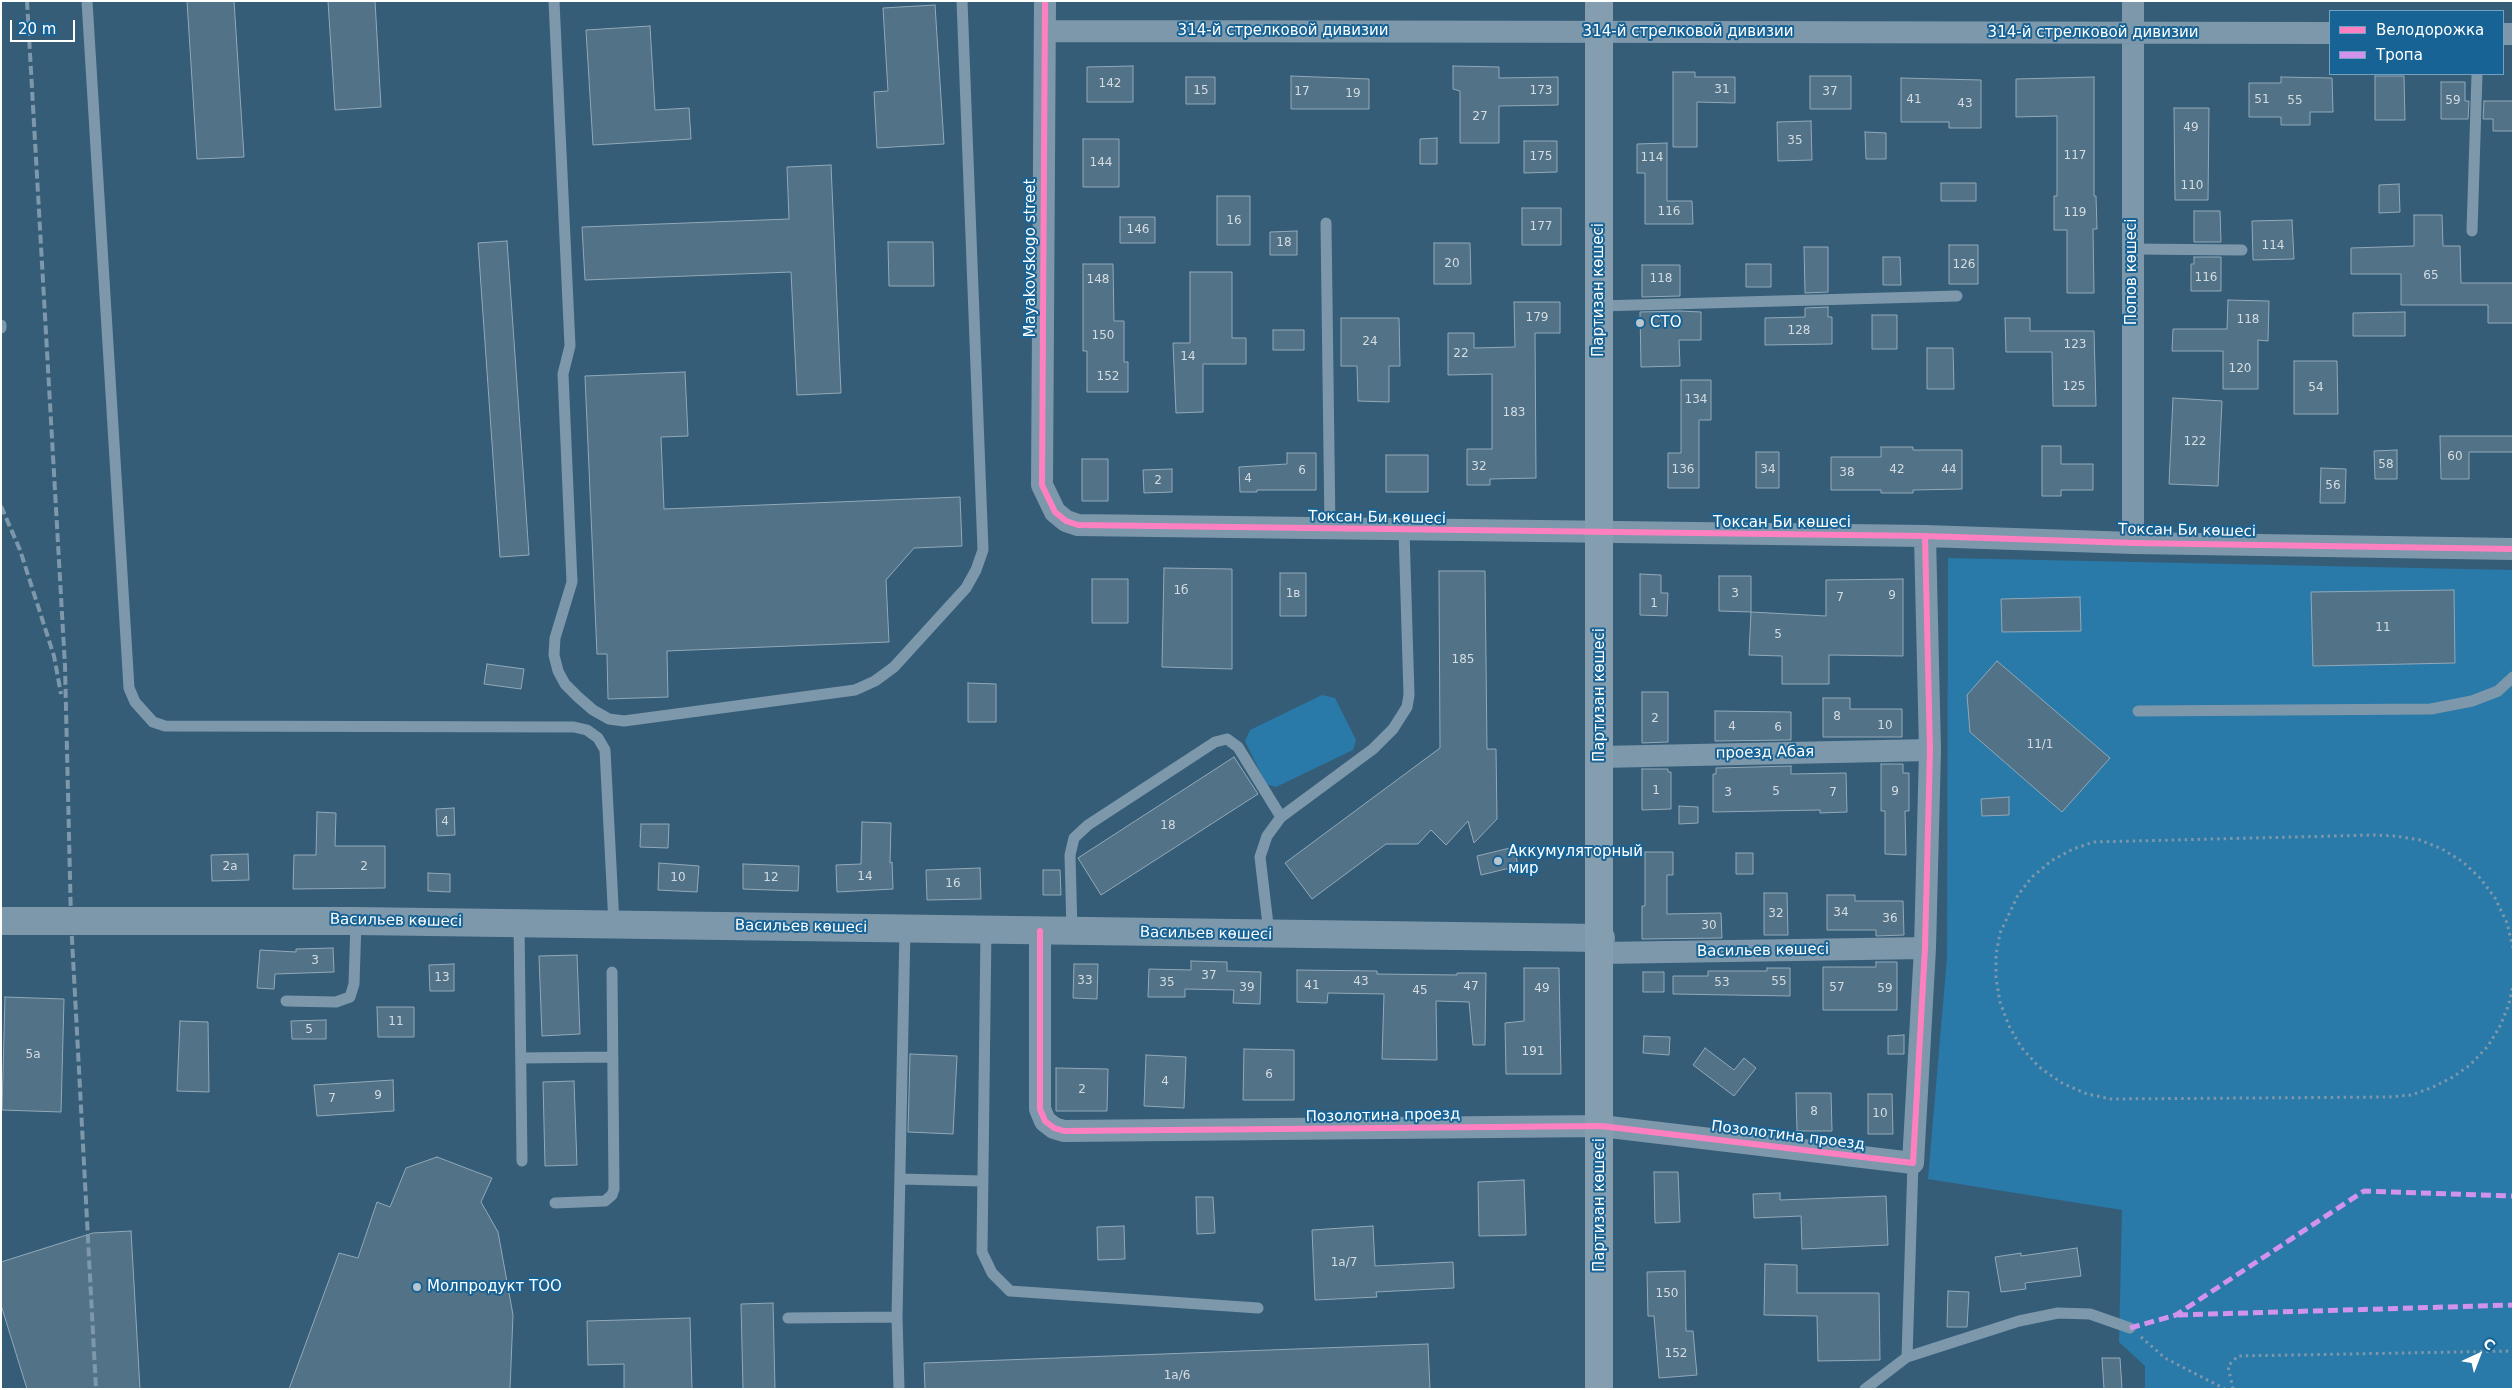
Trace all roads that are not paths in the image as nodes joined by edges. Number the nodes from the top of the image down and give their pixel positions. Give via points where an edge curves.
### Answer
1 (87, 1) edge
2 (554, 1) edge
3 (962, 1) edge
4 (1045, 1) edge
5 (1599, 1) edge
6 (2133, 1) edge
7 (1045, 31) junction
8 (1599, 32) junction
9 (2133, 33) junction
10 (2329, 33) edge
11 (2477, 75) edge
12 (1326, 223) dead end
13 (2472, 230) dead end
14 (2132, 249) junction
15 (2242, 250) dead end
16 (1957, 296) dead end
17 (1599, 306) junction
18 (1054, 512) joint
19 (1330, 529) junction
20 (1404, 531) junction
21 (1600, 534) junction
22 (1925, 536) junction
23 (2132, 543) junction
24 (2513, 549) edge
25 (2513, 677) edge
26 (2138, 711) dead end
27 (1930, 750) junction
28 (1600, 757) junction
29 (1281, 817) junction
30 (1, 920) edge
31 (356, 921) junction
32 (519, 923) junction
33 (614, 924) junction
34 (905, 929) junction
35 (986, 930) junction
36 (1040, 930) junction
37 (1072, 931) junction
38 (1269, 935) junction
39 (1601, 946) junction
40 (1925, 948) junction
41 (612, 972) dead end
42 (286, 1001) dead end
43 (613, 1057) junction
44 (521, 1058) junction
45 (1601, 1126) junction
46 (522, 1161) dead end
47 (1913, 1163) junction
48 (900, 1179) junction
49 (982, 1181) junction
50 (555, 1203) dead end
51 (1258, 1308) dead end
52 (897, 1317) junction
53 (788, 1318) dead end
54 (2130, 1328) road end
55 (1907, 1357) junction
56 (899, 1389) edge
57 (1599, 1389) edge
58 (1865, 1389) edge

1 - 33 lane via 129,688 135,702 153,722 165,726 574,727 587,730 598,738 605,750
2 - 3 lane via 570,346 563,374 572,582 555,638 554,655 565,684 578,697 609,719 624,721 856,690 876,681 894,667 966,588 976,570 983,550
4 - 7 street, Mayakovskogo street
5 - 8 main road, Партизан көшесі
6 - 9 street, Попов көшесі
7 - 8 street, 314-й стрелковой дивизии
7 - 18 street, Mayakovskogo street via 1042,485
8 - 9 street, 314-й стрелковой дивизии
8 - 17 main road, Партизан көшесі
9 - 10 street, 314-й стрелковой дивизии
9 - 14 street, Попов көшесі
11 - 13 lane
12 - 19 lane
14 - 15 lane
14 - 23 street, Попов көшесі
16 - 17 lane
17 - 21 main road, Партизан көшесі
18 - 19 street, Токсан Би көшесі via 1078,525
19 - 20 street, Токсан Би көшесі
20 - 21 street, Токсан Би көшесі
20 - 29 lane via 1410,695 1407,707 1393,729 1373,749
21 - 22 street, Токсан Би көшесі
21 - 28 main road, Партизан көшесі
22 - 23 street, Токсан Би көшесі
22 - 27 street
23 - 24 street, Токсан Би көшесі
25 - 26 lane via 2498,691 2431,710
27 - 28 street, проезд Абая
27 - 40 street
28 - 39 main road, Партизан көшесі
29 - 37 lane via 1238,747 1227,739 1215,742 1088,825 1074,838 1070,855
29 - 38 lane via 1267,836 1260,857
30 - 31 street, Васильев көшесі
31 - 32 street, Васильев көшесі
31 - 42 lane via 354,984 350,997 336,1002
32 - 33 street, Васильев көшесі
32 - 44 lane
33 - 34 street, Васильев көшесі
34 - 35 street, Васильев көшесі
34 - 48 lane
35 - 36 street, Васильев көшесі
35 - 49 lane
36 - 37 street, Васильев көшесі
36 - 45 street, Позолотина проезд via 1039,1098 1045,1121 1054,1128 1064,1131
37 - 38 street, Васильев көшесі
38 - 39 street, Васильев көшесі
39 - 40 street, Васильев көшесі
39 - 45 main road, Партизан көшесі
40 - 47 street
41 - 43 lane
43 - 44 lane
43 - 50 lane via 615,1179 612,1195 597,1203
44 - 46 lane
45 - 47 street, Позолотина проезд
45 - 57 main road, Партизан көшесі
47 - 55 lane
48 - 49 lane
48 - 52 lane
49 - 51 lane via 982,1252 992,1273 1010,1290
52 - 53 lane
52 - 56 lane
54 - 55 lane via 2090,1314 2058,1312 2019,1321
55 - 58 lane

